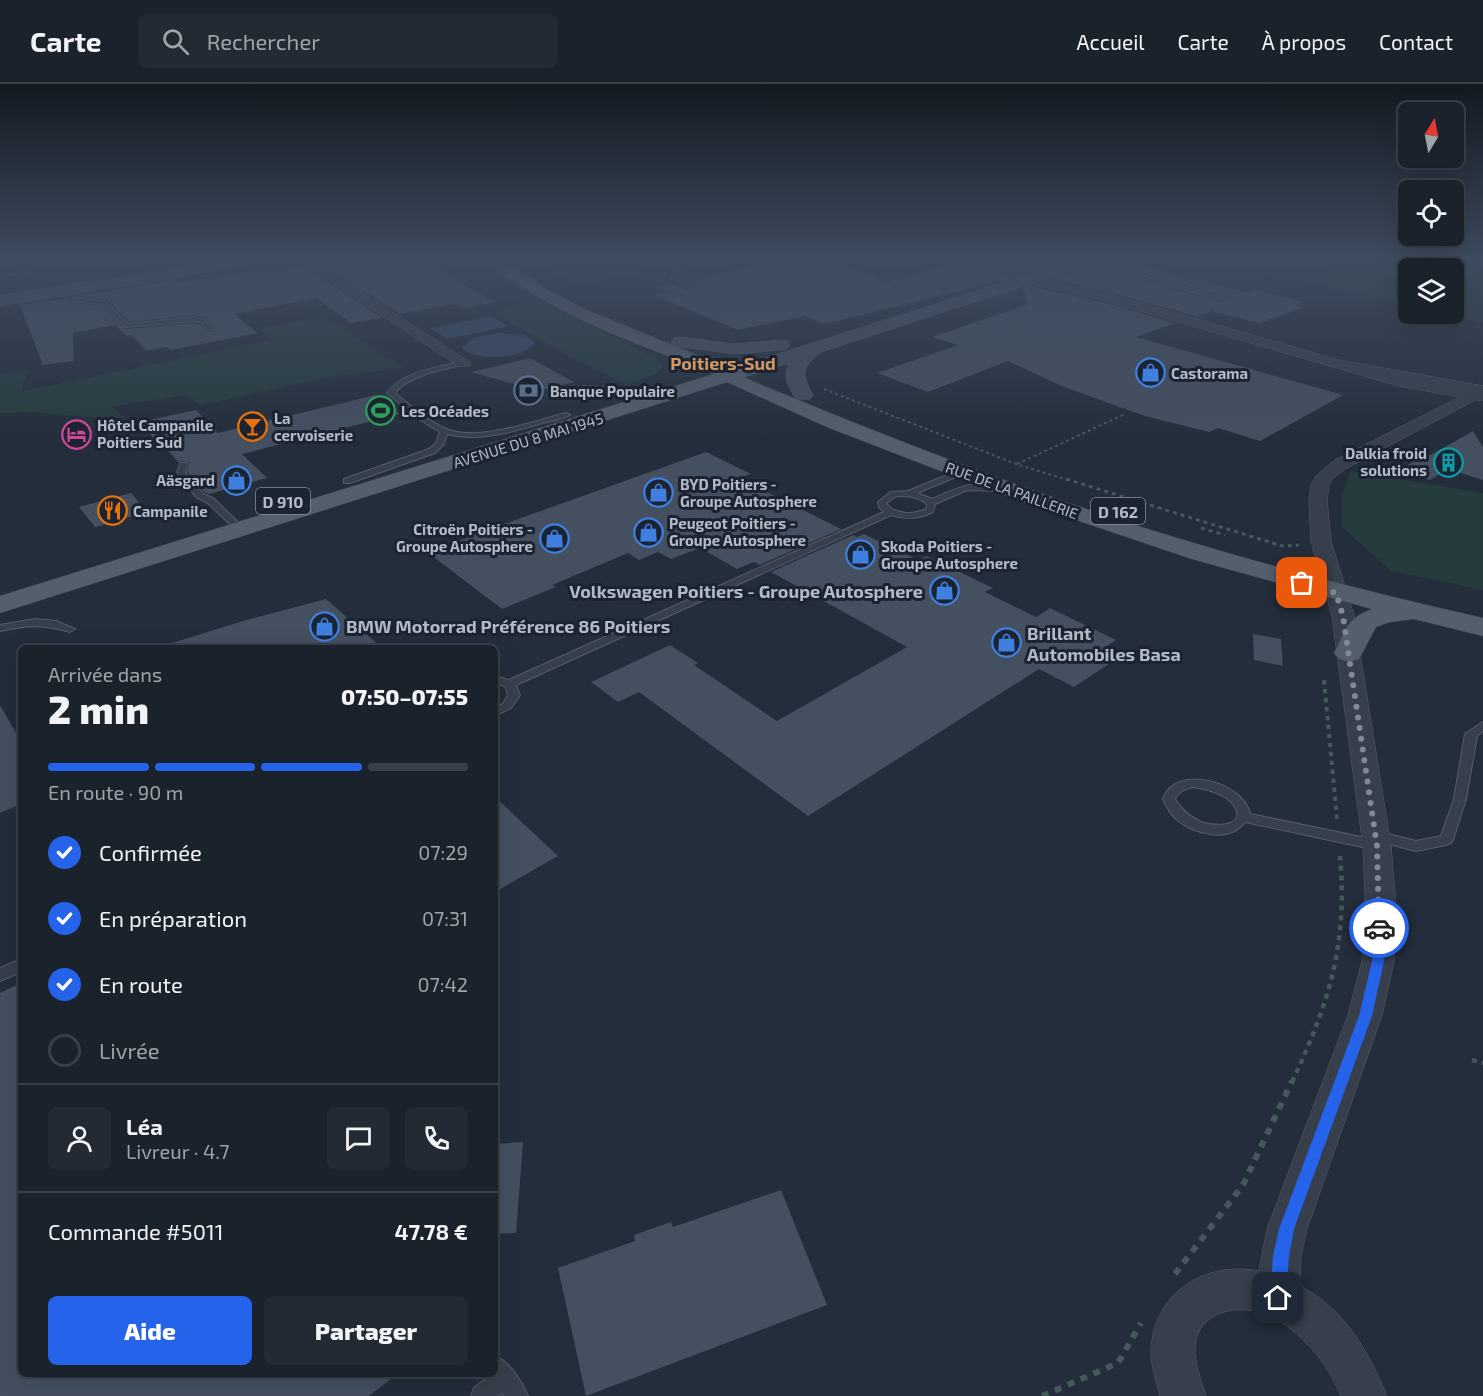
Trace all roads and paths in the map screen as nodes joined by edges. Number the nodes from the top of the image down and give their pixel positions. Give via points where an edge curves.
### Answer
1 (123, 321) edge
2 (172, 321) edge
3 (202, 321) edge
4 (400, 321) edge
5 (599, 321) edge
6 (634, 321) edge
7 (885, 321) edge
8 (1189, 321) edge
9 (214, 332) dead end
10 (680, 342) junction
11 (817, 344) junction
12 (661, 347) junction
13 (464, 363) joint
14 (732, 370) junction
15 (661, 384) junction
16 (583, 386) dead end
17 (626, 386) dead end
18 (1476, 392) edge
19 (807, 394) junction
20 (828, 396) dead end
21 (1125, 414) dead end
22 (566, 416) junction
23 (444, 431) junction
24 (963, 459) junction
25 (1016, 464) junction
26 (184, 465) dead end
27 (1033, 475) dead end
28 (347, 481) junction
29 (1009, 490) junction
30 (909, 493) junction
31 (929, 501) junction
32 (891, 512) junction
33 (235, 524) junction
34 (1199, 528) dead end
35 (1233, 537) dead end
36 (1301, 545) dead end
37 (1334, 583) junction
38 (0, 589) edge
39 (0, 604) edge
40 (1483, 608) edge
41 (1437, 616) junction
42 (1483, 627) edge
43 (0, 628) edge
44 (70, 629) dead end
45 (1348, 653) junction
46 (1324, 678) dead end
47 (498, 680) edge
48 (510, 684) junction
49 (498, 710) edge
50 (1483, 726) edge
51 (1242, 817) junction
52 (1339, 837) junction
53 (1377, 841) junction
54 (18, 966) edge
55 (0, 975) edge
56 (1472, 1060) dead end
57 (1483, 1063) edge
58 (1173, 1278) dead end
59 (1278, 1298) junction
60 (1180, 1319) junction
61 (499, 1372) edge
62 (496, 1377) edge
63 (483, 1396) edge
64 (517, 1396) edge
65 (1041, 1396) edge
66 (1183, 1396) edge
67 (1364, 1396) edge

1 - 2 lane via 128,326
3 - 9 lane
4 - 13 street
5 - 12 main road
6 - 10 main road
7 - 11 main road, AVENUE DU 8 MAI 1945
8 - 18 street via 1337,364
10 - 11 main road via 748,349
10 - 14 main road
11 - 14 main road, AVENUE DU 8 MAI 1945
11 - 19 main road via 800,359 794,371 794,378
12 - 14 main road
12 - 15 main road via 674,367
13 - 23 lane via 414,377 391,390
14 - 15 main road, AVENUE DU 8 MAI 1945 / D 910
14 - 19 main road, RUE DE LA PAILLERIE / D 162 via 742,383
15 - 19 main road, D 910 via 721,397
15 - 22 main road, AVENUE DU 8 MAI 1945 / D 910
15 - 33 main road, AVENUE DU 8 MAI 1945 / D 910
16 - 17 path
18 - 37 street via 1325,476 1318,500 1321,541
19 - 20 path
19 - 24 main road, RUE DE LA PAILLERIE / D 162
19 - 25 path
21 - 25 path
22 - 23 lane via 481,434
22 - 28 main road, AVENUE DU 8 MAI 1945 / D 910
23 - 28 lane via 438,447
24 - 27 path
24 - 29 main road, RUE DE LA PAILLERIE / D 162
24 - 30 lane
24 - 31 lane via 957,482
24 - 37 main road, RUE DE LA PAILLERIE / D 162
25 - 36 path via 1282,548
26 - 33 lane via 182,472 199,495
28 - 33 main road, AVENUE DU 8 MAI 1945 / D 910
29 - 31 lane via 974,486
29 - 37 main road, RUE DE LA PAILLERIE / D 162 via 1109,525
30 - 31 lane
30 - 32 lane via 884,498 882,505
31 - 32 lane via 930,510 919,514
32 - 48 lane
33 - 38 main road, AVENUE DU 8 MAI 1945 / D 910
33 - 39 main road, AVENUE DU 8 MAI 1945 / D 910
34 - 35 path
37 - 40 main road, D 162
37 - 41 main road, D 162
37 - 45 street
41 - 42 main road, D 162
41 - 45 main road via 1399,613 1375,617 1365,622
43 - 44 lane via 41,622 58,623
45 - 53 street
46 - 52 path
47 - 48 lane
48 - 49 lane via 512,701
50 - 53 lane via 1471,734 1460,799 1446,840 1416,846
51 - 51 lane via 1232,797 1204,784 1184,784 1169,799 1177,814 1196,826 1221,830
51 - 52 lane
52 - 53 lane
52 - 58 path via 1340,933 1334,974 1316,1030 1243,1185
53 - 59 street via 1378,961 1365,1016 1287,1229
54 - 55 lane
56 - 57 path
59 - 60 street via 1248,1289 1219,1290 1196,1300
59 - 67 street via 1306,1314 1331,1337
60 - 65 path via 1146,1313 1118,1363
60 - 66 street via 1174,1344 1175,1371
61 - 64 lane
62 - 63 lane

